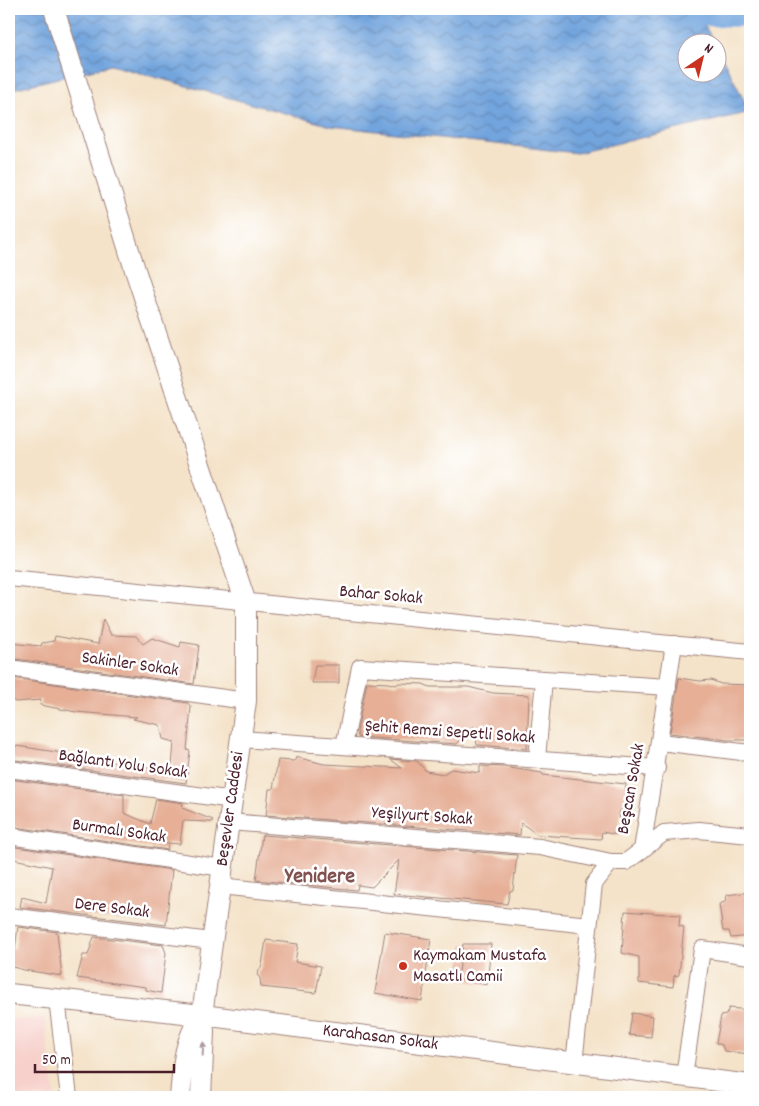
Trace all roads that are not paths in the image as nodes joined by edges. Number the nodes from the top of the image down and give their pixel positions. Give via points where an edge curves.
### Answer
1 (54, 9) edge
2 (9, 578) edge
3 (246, 603) junction
4 (674, 644) junction
5 (750, 652) edge
6 (9, 668) edge
7 (544, 679) junction
8 (668, 687) junction
9 (246, 702) junction
10 (241, 739) junction
11 (660, 742) junction
12 (344, 746) junction
13 (750, 753) edge
14 (537, 759) junction
15 (656, 768) junction
16 (9, 769) edge
17 (232, 800) junction
18 (229, 822) junction
19 (750, 834) edge
20 (9, 836) edge
21 (642, 850) junction
22 (611, 862) junction
23 (221, 877) junction
24 (9, 916) edge
25 (589, 925) junction
26 (211, 941) junction
27 (750, 956) edge
28 (9, 994) edge
29 (57, 999) junction
30 (202, 1015) junction
31 (574, 1063) junction
32 (684, 1077) junction
33 (750, 1084) edge
34 (68, 1097) edge
35 (180, 1097) edge
36 (201, 1097) edge

1 - 3 street, Beşevler Caddesi via 136,273
2 - 3 street, Bahar Sokak
3 - 4 street, Bahar Sokak
3 - 9 street, Beşevler Caddesi
4 - 5 street, Bahar Sokak
4 - 8 street, Beşcan Sokak
6 - 9 street, Sakinler Sokak
7 - 8 street
7 - 12 street via 360,668
7 - 14 street
8 - 11 street, Beşcan Sokak
9 - 10 street, Beşevler Caddesi
10 - 12 street, Şehit Remzi Sepetli Sokak
10 - 17 street, Beşevler Caddesi
11 - 13 street
11 - 15 street, Beşcan Sokak
12 - 14 street, Şehit Remzi Sepetli Sokak
14 - 15 street, Şehit Remzi Sepetli Sokak
15 - 21 street, Beşcan Sokak
16 - 17 street, Bağlantı Yolu Sokak
17 - 18 street, Beşevler Caddesi
18 - 22 street, Yeşilyurt Sokak via 540,846
18 - 23 street, Beşevler Caddesi
19 - 21 street via 699,830 664,833
20 - 23 street, Burmalı Sokak
21 - 22 street, Beşcan Sokak via 626,862
22 - 25 street via 594,884
23 - 25 street, Burmalı Sokak
23 - 26 street, Beşevler Caddesi
24 - 26 street, Dere Sokak
25 - 31 street
26 - 30 street, Beşevler Caddesi
27 - 32 street via 702,949
28 - 29 street, Karahasan Sokak
29 - 30 street, Karahasan Sokak
29 - 34 street
30 - 31 street, Karahasan Sokak
30 - 35 street via 186,1044
36 -> 30 street
31 - 32 street, Karahasan Sokak
32 - 33 street, Karahasan Sokak

